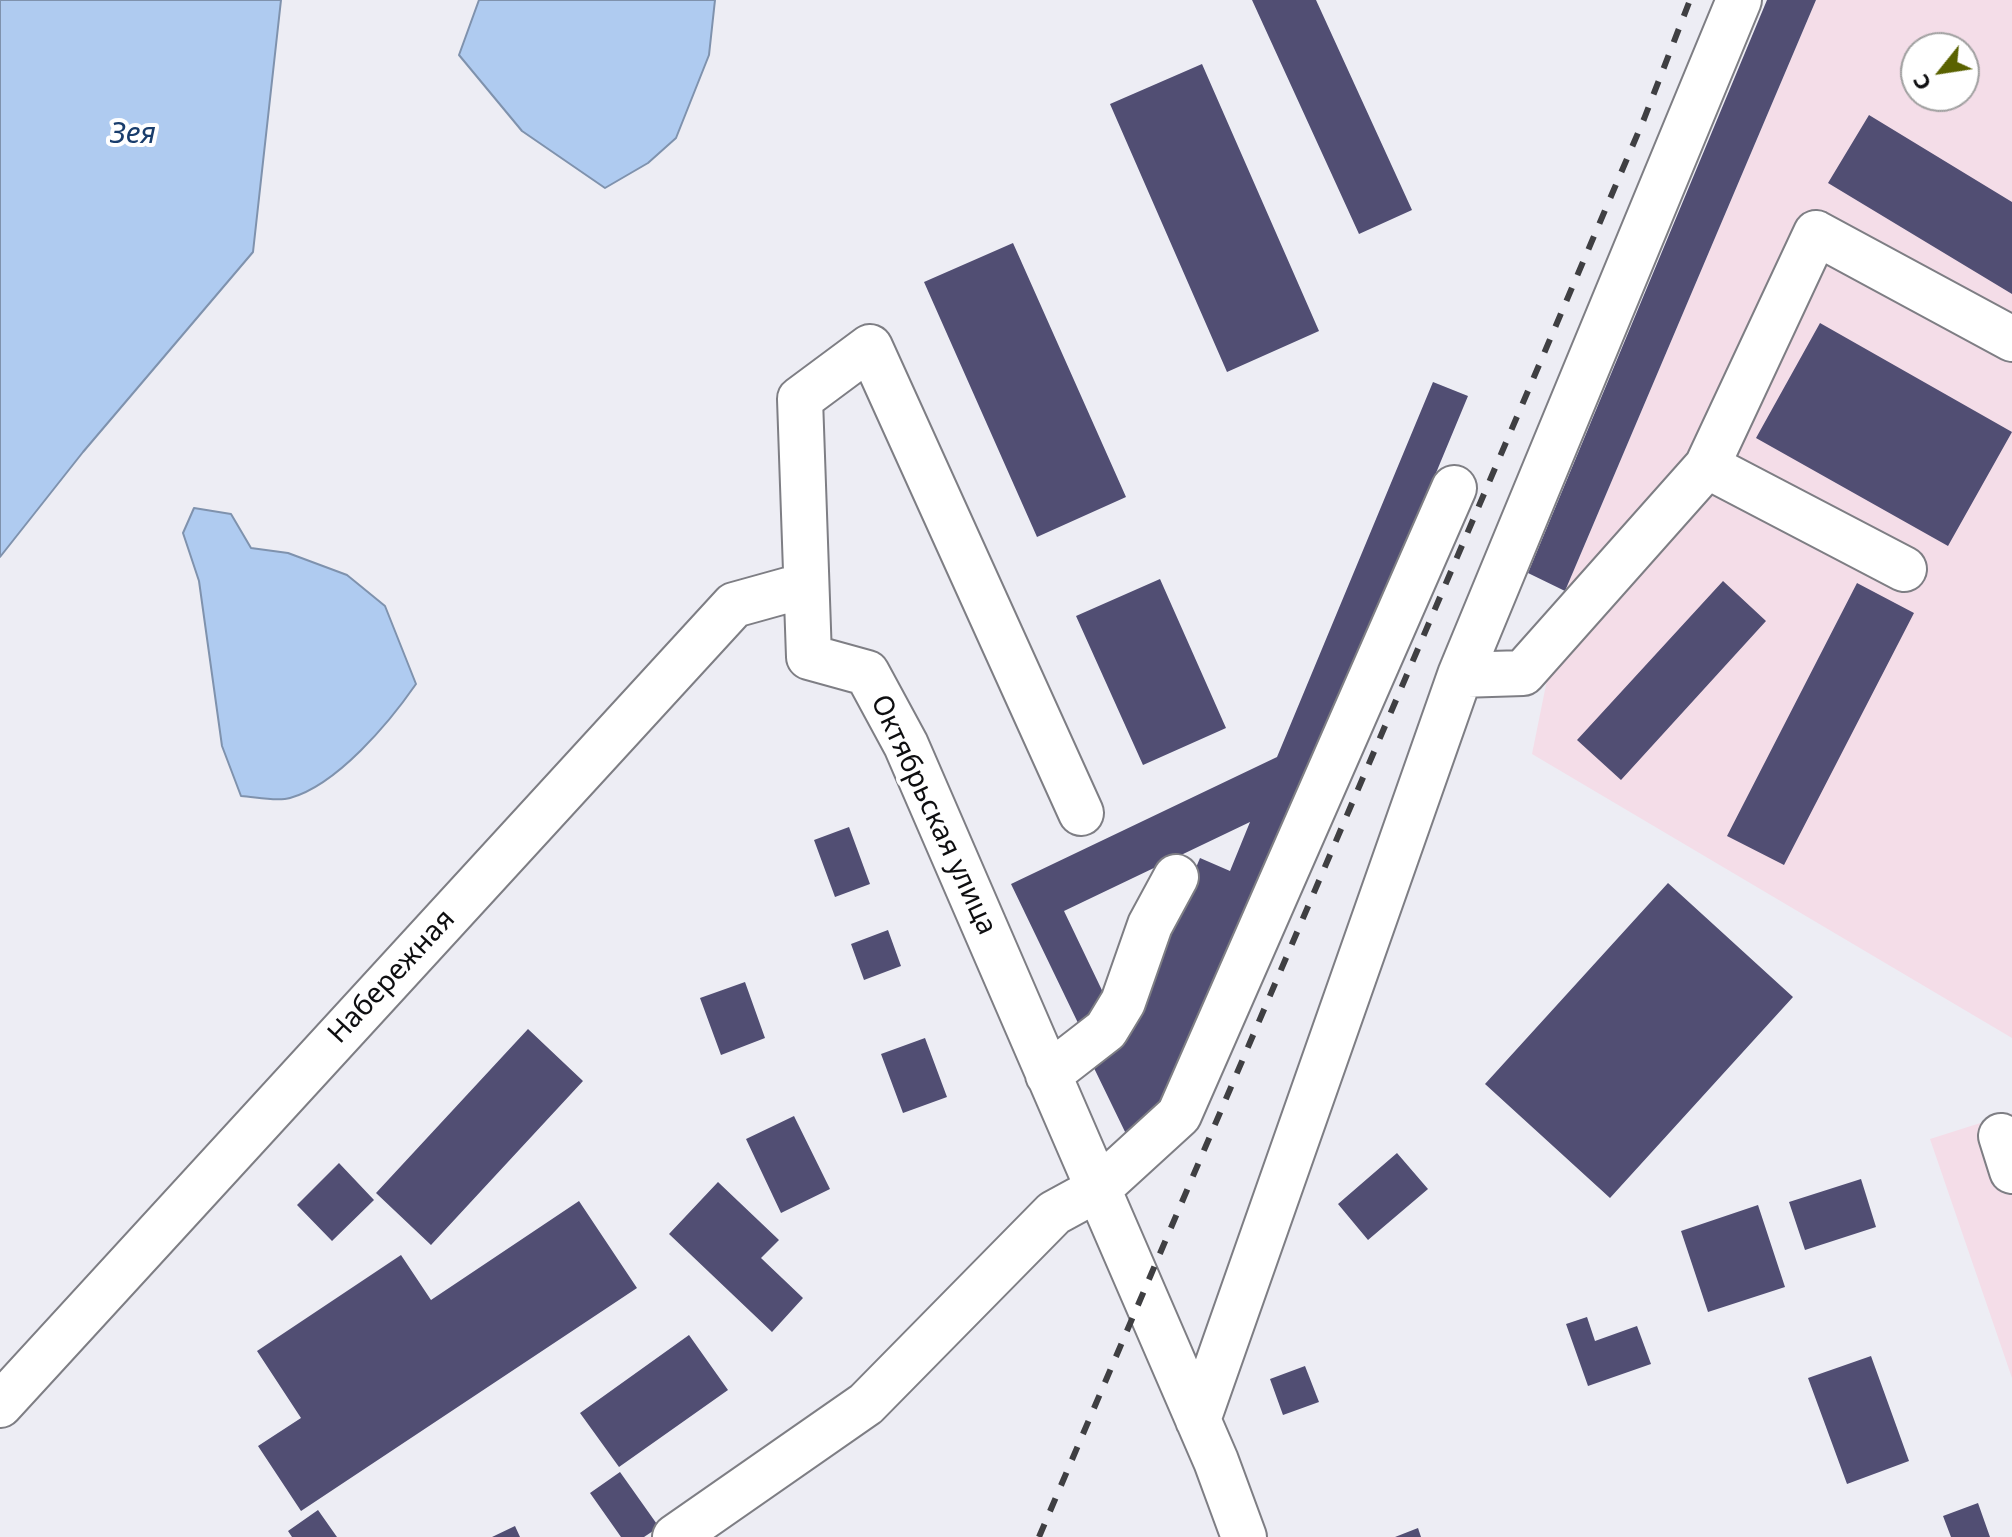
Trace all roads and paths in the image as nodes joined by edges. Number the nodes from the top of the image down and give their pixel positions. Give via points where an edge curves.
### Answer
1 (1739, 0) edge
2 (2012, 339) edge
3 (1707, 466) junction
4 (1454, 488) dead end
5 (1904, 569) dead end
6 (806, 585) junction
7 (1460, 675) junction
8 (1081, 813) dead end
9 (1176, 877) dead end
10 (1048, 1075) junction
11 (1098, 1189) junction
12 (0, 1405) edge
13 (1198, 1420) junction
14 (675, 1537) edge
15 (1244, 1537) edge

1 - 7 street
2 - 3 street via 1816,233
3 - 5 street
3 - 7 street via 1523,673
4 - 11 street via 1179,1115
6 - 8 street, Октябрьская улица via 800,399 870,347
6 - 10 street, Октябрьская улица via 809,657 867,673 906,745
6 - 12 street, Набережная via 734,605
7 - 13 street
9 - 10 street via 1106,1030
10 - 11 street, Октябрьская улица
11 - 13 street, Октябрьская улица
11 - 14 street via 1054,1213 866,1404
13 - 15 street, Октябрьская улица

